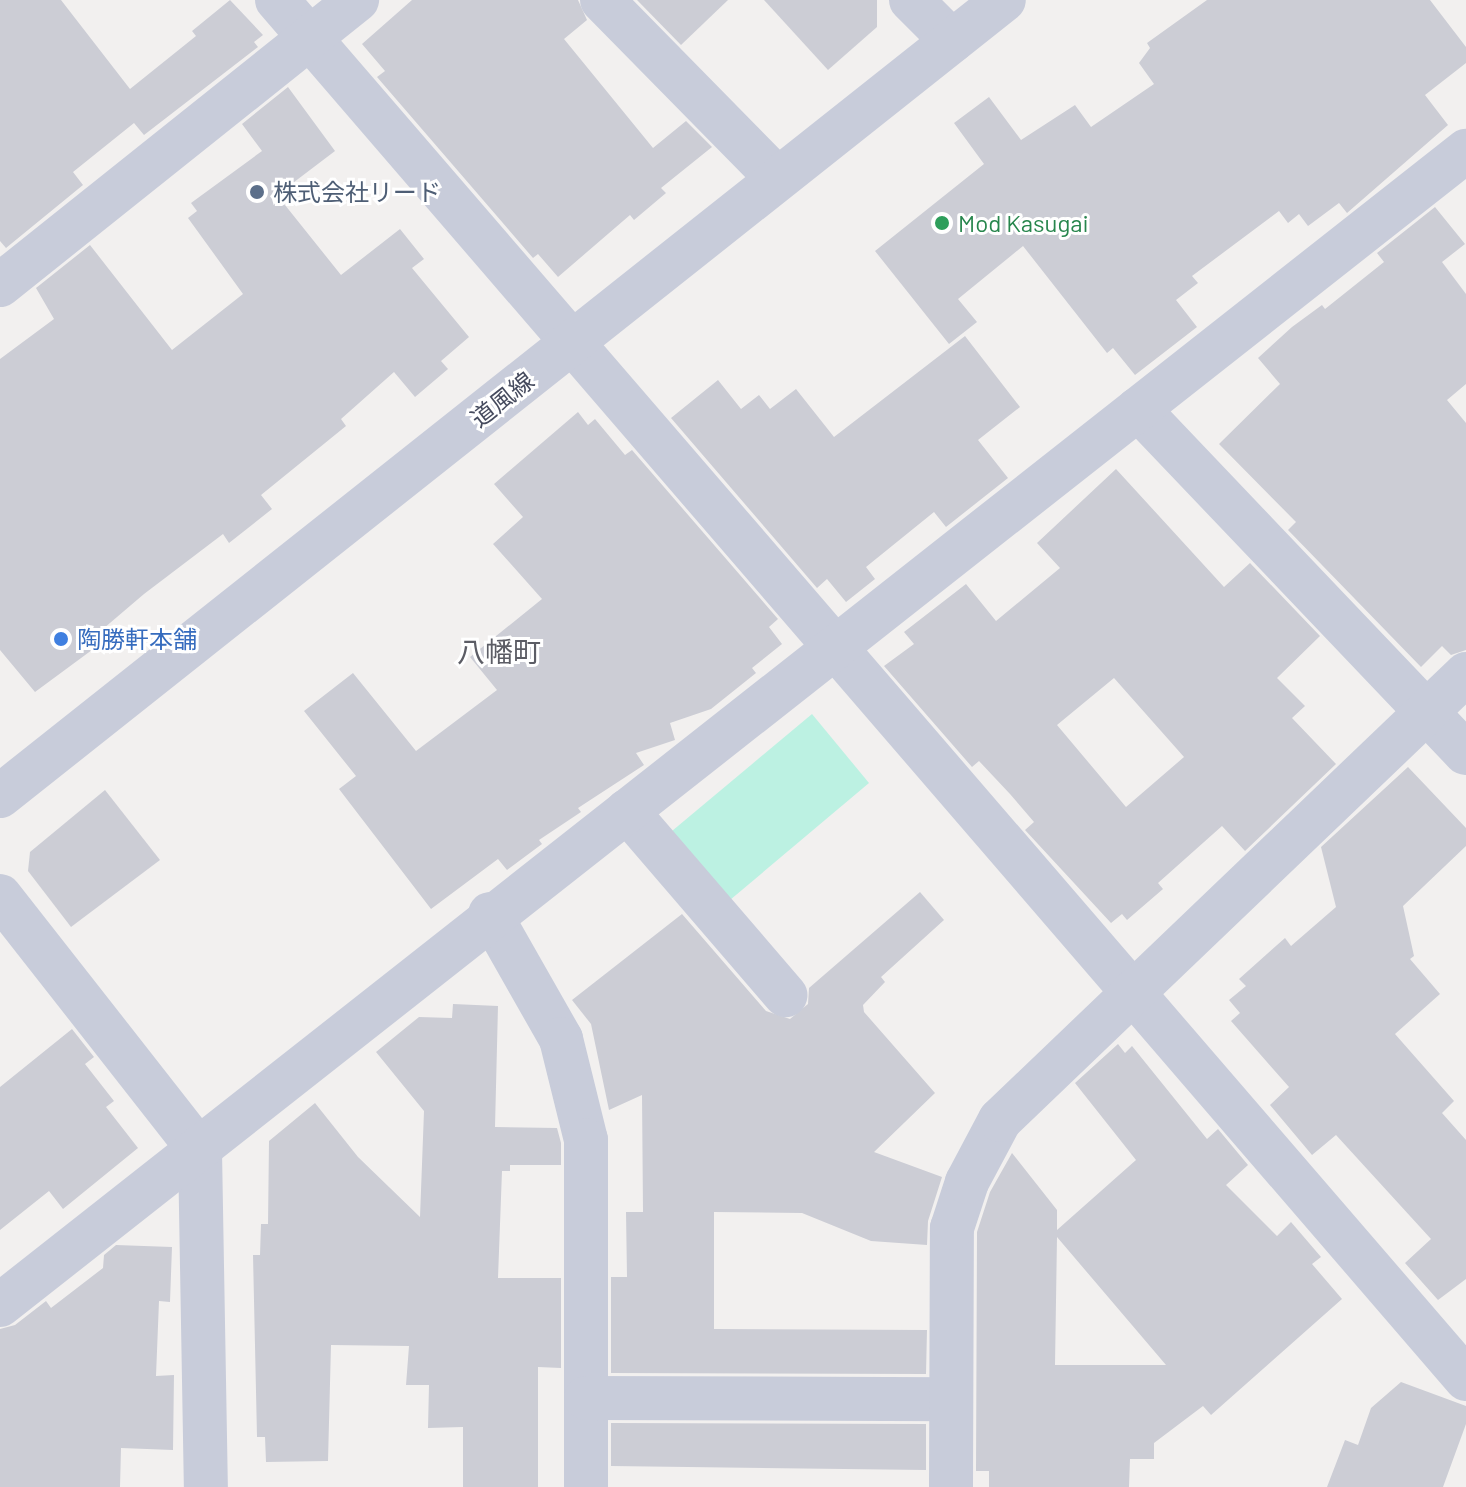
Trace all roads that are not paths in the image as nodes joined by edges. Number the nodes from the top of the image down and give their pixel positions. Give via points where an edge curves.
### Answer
1 (277, 0) edge
2 (357, 0) edge
3 (602, 0) edge
4 (911, 0) edge
5 (1004, 0) edge
6 (310, 38) junction
7 (952, 41) junction
8 (1466, 151) edge
9 (776, 177) junction
10 (0, 285) edge
11 (574, 341) junction
12 (1138, 409) junction
13 (834, 646) junction
14 (1466, 674) edge
15 (1427, 712) junction
16 (1466, 753) edge
17 (0, 796) edge
18 (627, 811) junction
19 (0, 896) edge
20 (490, 914) junction
21 (785, 995) dead end
22 (1133, 995) junction
23 (200, 1151) junction
24 (0, 1305) edge
25 (1466, 1379) edge
26 (586, 1398) junction
27 (950, 1399) junction
28 (206, 1487) edge
29 (586, 1487) edge
30 (951, 1487) edge

1 - 6 street
2 - 6 street
3 - 9 street
4 - 7 street
5 - 7 street, 道風線
6 - 10 street
6 - 11 street
7 - 9 street, 道風線
8 - 12 street
9 - 11 street, 道風線
11 - 13 street
11 - 17 street, 道風線
12 - 13 street
12 - 15 street
13 - 18 street
13 - 22 street
14 - 15 street
15 - 16 street
15 - 22 street
18 - 20 street
18 - 21 street
19 - 23 street
20 - 23 street
20 - 26 street via 561,1039 586,1140
22 - 25 street
22 - 27 street via 1000,1120 967,1182 952,1228
23 - 24 street
23 - 28 street
26 - 27 street
26 - 29 street
27 - 30 street

